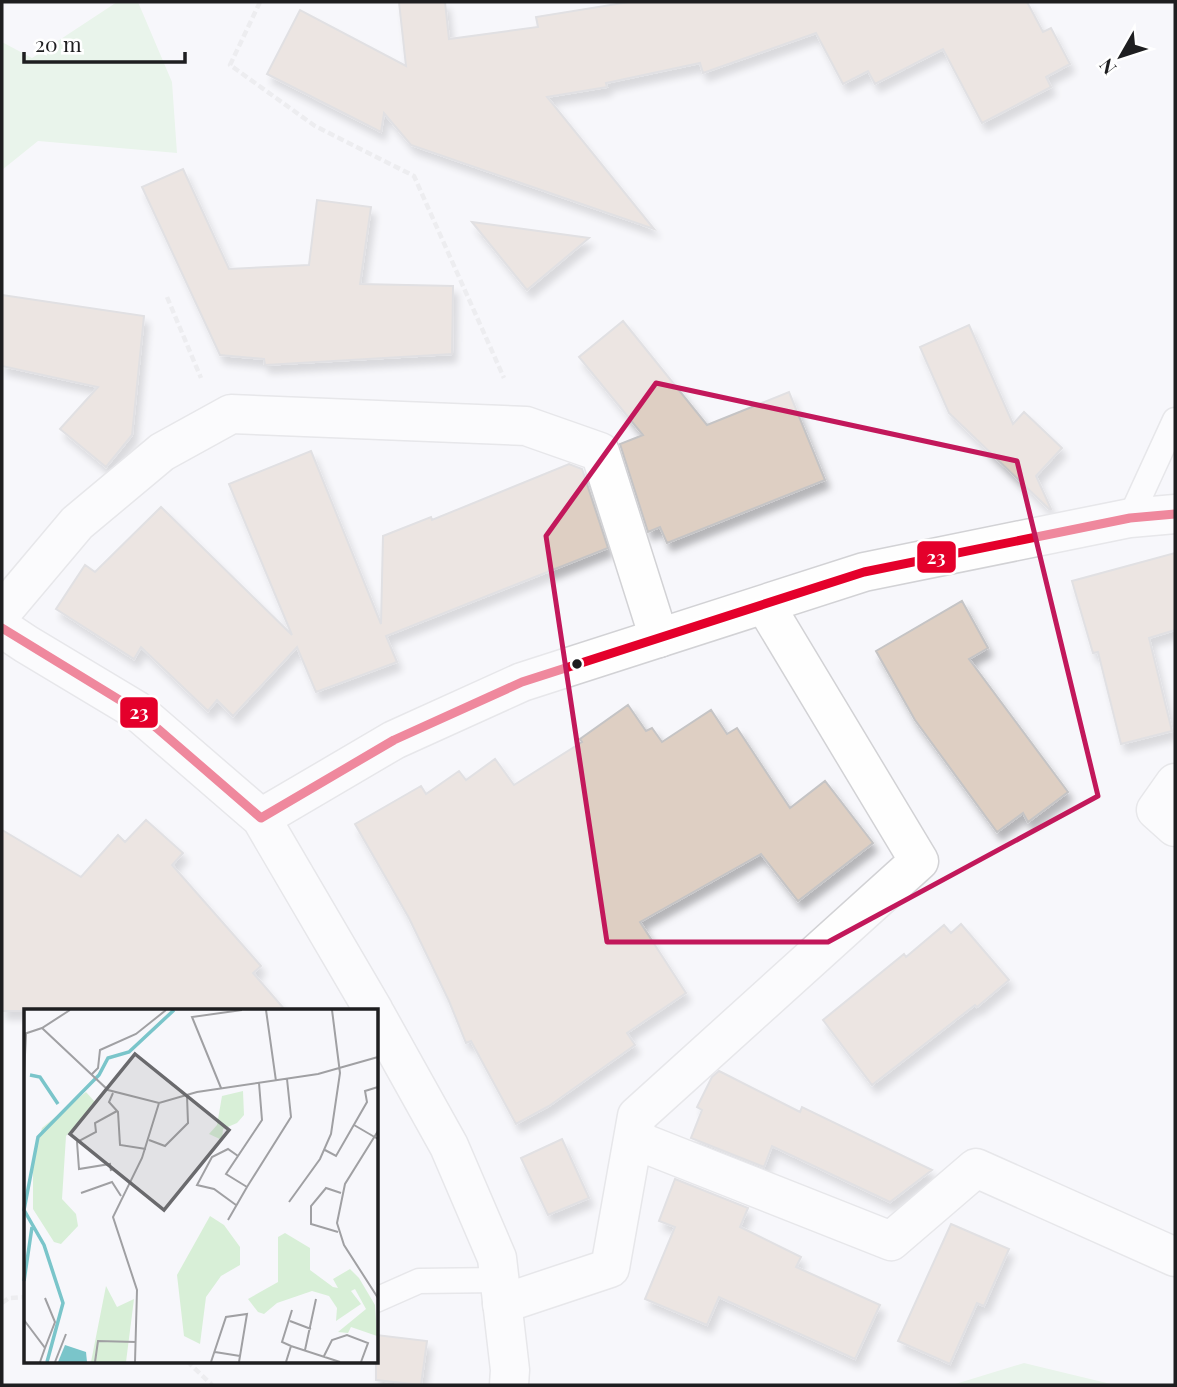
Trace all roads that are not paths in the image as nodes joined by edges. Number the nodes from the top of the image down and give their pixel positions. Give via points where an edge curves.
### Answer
1 (1175, 420) edge
2 (1175, 514) edge
3 (1130, 518) junction
4 (765, 606) junction
5 (2, 612) edge
6 (2, 628) edge
7 (659, 638) junction
8 (1175, 783) edge
9 (261, 818) junction
10 (1175, 827) edge
11 (373, 1009) edge
12 (378, 1018) edge
13 (633, 1139) junction
14 (1175, 1257) edge
15 (500, 1292) junction
16 (378, 1299) edge
17 (509, 1385) edge

1 - 3 lane
2 - 3 street
3 - 4 street via 863,572
4 - 7 street
4 - 13 street via 919,861 637,1116
5 - 7 street via 77,523 162,452 231,414 526,426 600,452
6 - 9 street via 136,710
7 - 9 street via 522,682 394,740
8 - 10 street via 1156,810
9 - 11 street
12 - 15 street via 449,1146 497,1258
13 - 14 street via 891,1241 976,1168
13 - 15 street via 610,1268
15 - 16 lane via 419,1281
15 - 17 street

